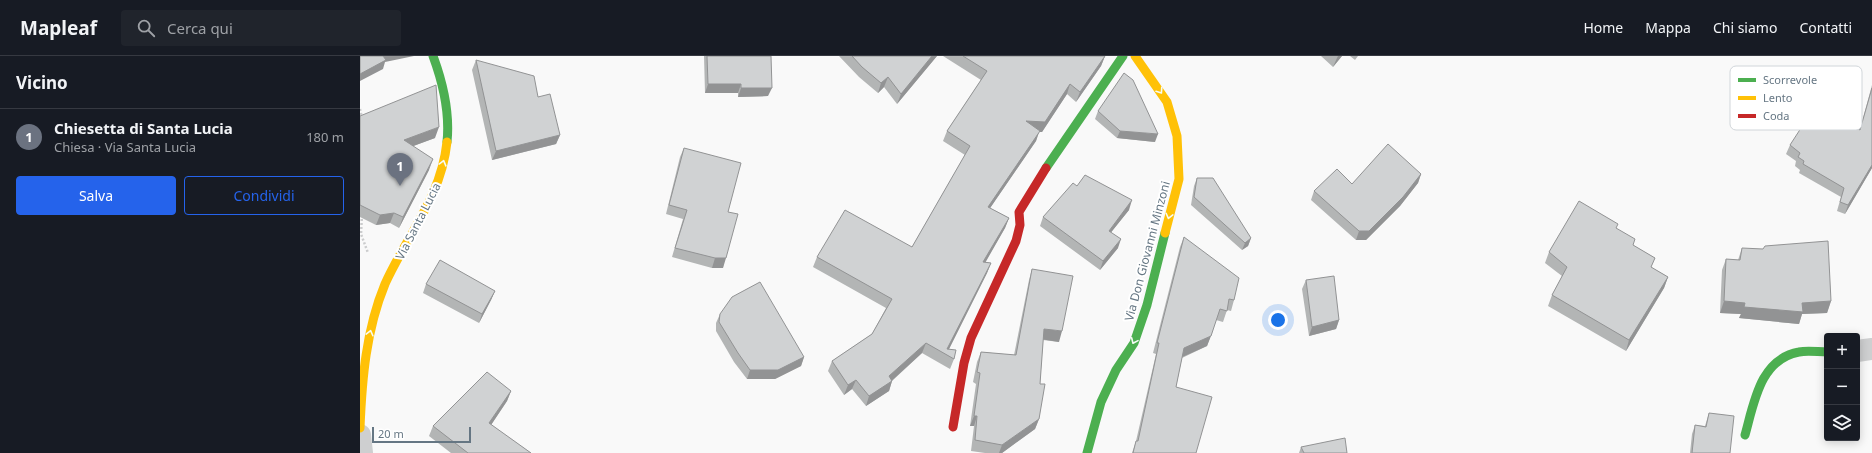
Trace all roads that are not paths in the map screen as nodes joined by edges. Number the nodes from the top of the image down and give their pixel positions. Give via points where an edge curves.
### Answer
1 (433, 56) edge
2 (1123, 56) edge
3 (1136, 56) edge
4 (1872, 350) edge
5 (1860, 351) edge
6 (1824, 352) edge
7 (953, 427) dead end
8 (360, 428) edge
9 (1745, 434) dead end
10 (360, 435) edge
11 (362, 453) edge
12 (1087, 453) edge

8 -> 1 street, Via Santa Lucia via 362,378 370,333 384,290 436,188 446,154 446,99 440,72
2 - 7 street via 1019,212 1020,225 1016,241 971,338
3 -> 12 street, Via Don Giovanni Minzoni via 1167,102 1177,136 1179,179 1147,305 1134,344 1116,370 1100,402
4 - 5 street
6 - 9 street via 1798,352 1779,359 1768,370 1760,382
10 - 11 street

